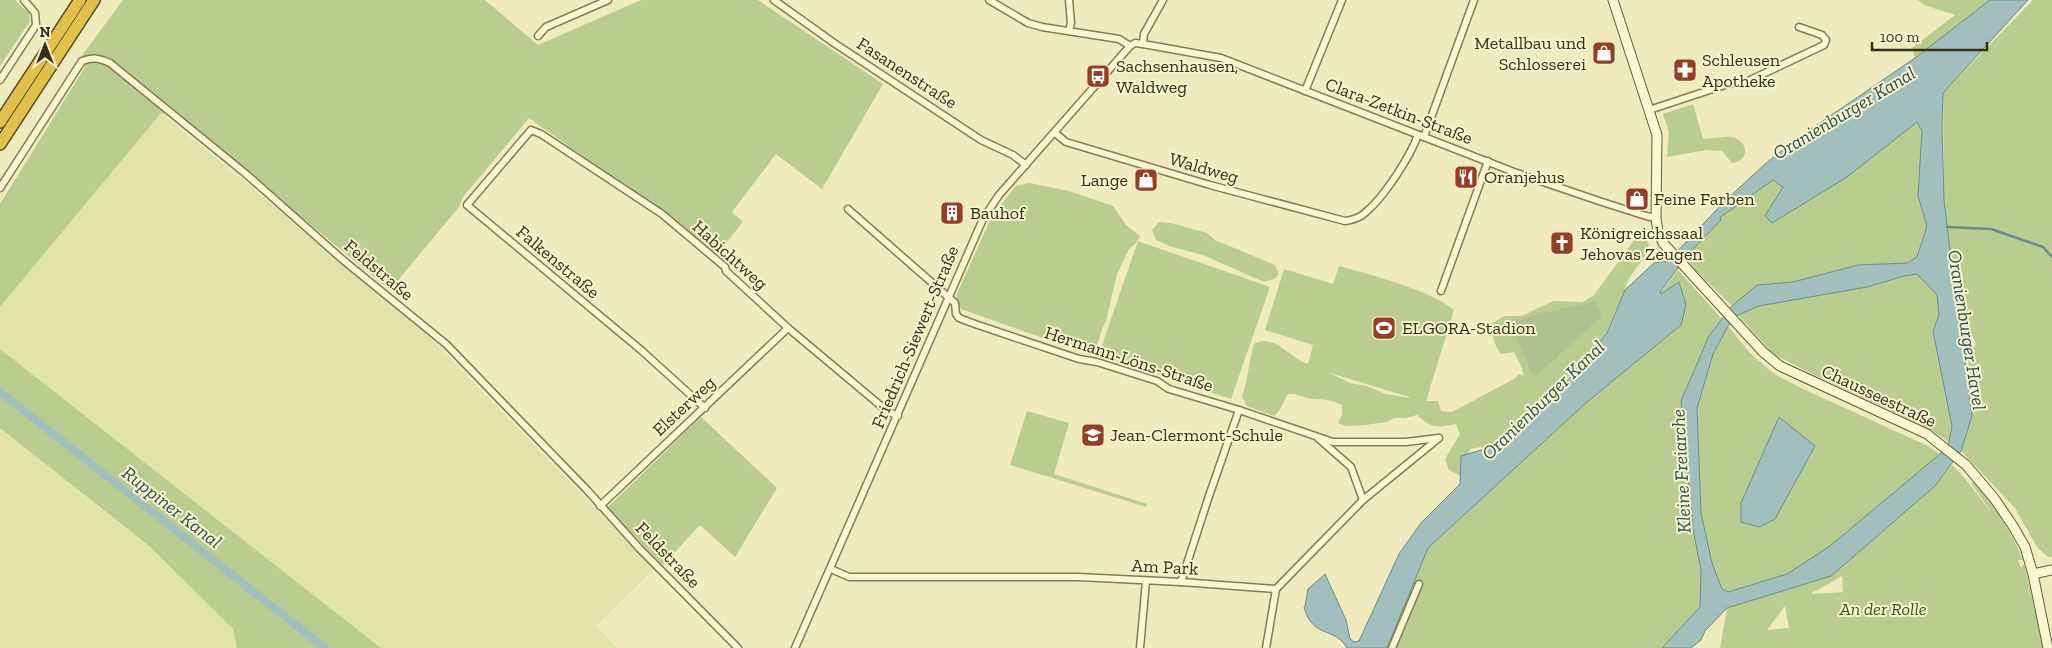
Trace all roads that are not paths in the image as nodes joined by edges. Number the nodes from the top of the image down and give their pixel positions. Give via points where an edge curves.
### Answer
1 (24, 0) edge
2 (80, 0) edge
3 (94, 0) edge
4 (608, 0) edge
5 (774, 0) edge
6 (989, 0) edge
7 (1069, 0) edge
8 (1163, 0) edge
9 (1342, 0) edge
10 (1474, 0) edge
11 (1614, 0) edge
12 (1799, 28) dead end
13 (1070, 31) junction
14 (538, 36) dead end
15 (1143, 44) junction
16 (1130, 46) junction
17 (0, 80) edge
18 (1305, 91) junction
19 (1649, 110) junction
20 (0, 122) edge
21 (531, 130) joint
22 (1054, 133) junction
23 (1421, 136) junction
24 (0, 144) edge
25 (1488, 161) junction
26 (1026, 165) junction
27 (0, 188) edge
28 (848, 209) dead end
29 (1656, 218) junction
30 (1441, 291) dead end
31 (949, 297) junction
32 (788, 328) junction
33 (705, 408) junction
34 (1239, 410) junction
35 (898, 416) junction
36 (1315, 436) junction
37 (1363, 500) junction
38 (600, 506) junction
39 (830, 569) junction
40 (2052, 570) edge
41 (2033, 574) junction
42 (1146, 580) junction
43 (1181, 582) junction
44 (1419, 584) dead end
45 (1276, 589) junction
46 (738, 648) edge
47 (795, 648) edge
48 (1140, 648) edge
49 (1266, 648) edge
50 (1392, 648) edge
51 (2048, 648) edge

1 - 17 street via 34,13 36,25
2 - 20 highway
3 - 24 highway
4 - 14 street via 546,27
5 - 26 street, Fasanenstraße via 981,140 1013,154
6 - 13 street via 1028,23
7 - 13 street
8 - 15 street via 1144,34
9 - 18 street
10 - 23 street
11 - 19 main road, Chausseestraße
12 - 19 street via 1822,35 1826,40 1824,45 1746,82 1728,84
13 - 16 street via 1119,39
15 - 16 street, Clara-Zetkin-Straße
15 - 18 street, Clara-Zetkin-Straße via 1221,58
16 - 22 street, Friedrich-Siewert-Straße
18 - 23 street, Clara-Zetkin-Straße
19 - 29 main road, Chausseestraße via 1658,146
21 - 32 street, Habichtweg via 662,214 725,267
21 - 33 street, Falkenstraße via 467,206 641,350
22 - 23 street, Waldweg via 1066,142 1339,221 1356,219 1366,212
22 - 26 street, Friedrich-Siewert-Straße
23 - 25 street, Clara-Zetkin-Straße
25 - 29 street, Clara-Zetkin-Straße
25 - 30 street
26 - 31 street, Friedrich-Siewert-Straße via 983,219
27 - 38 street, Feldstraße via 82,61 92,57 110,63 446,344
28 - 31 street
29 - 41 main road, Chausseestraße via 1658,232 1672,254 1763,352 1780,366 1927,434 1959,458 2014,526
31 - 34 street, Hermann-Löns-Straße via 955,303 959,318
31 - 35 street, Friedrich-Siewert-Straße
32 - 33 street, Elsterweg
32 - 35 street, Habichtweg
33 - 38 street, Elsterweg
34 - 36 street, Hermann-Löns-Straße
34 - 43 street
35 - 39 street, Friedrich-Siewert-Straße
36 - 37 street, Hermann-Löns-Straße via 1351,467
36 - 37 street, Hermann-Löns-Straße via 1343,444 1439,438
37 - 45 street
38 - 46 street, Feldstraße
39 - 42 street, Am Park via 849,577
39 - 47 street, Friedrich-Siewert-Straße
40 - 41 main road
41 - 51 main road, Chausseestraße
42 - 43 street, Am Park
42 - 48 street
43 - 45 street, Am Park
44 - 50 street
45 - 49 street

